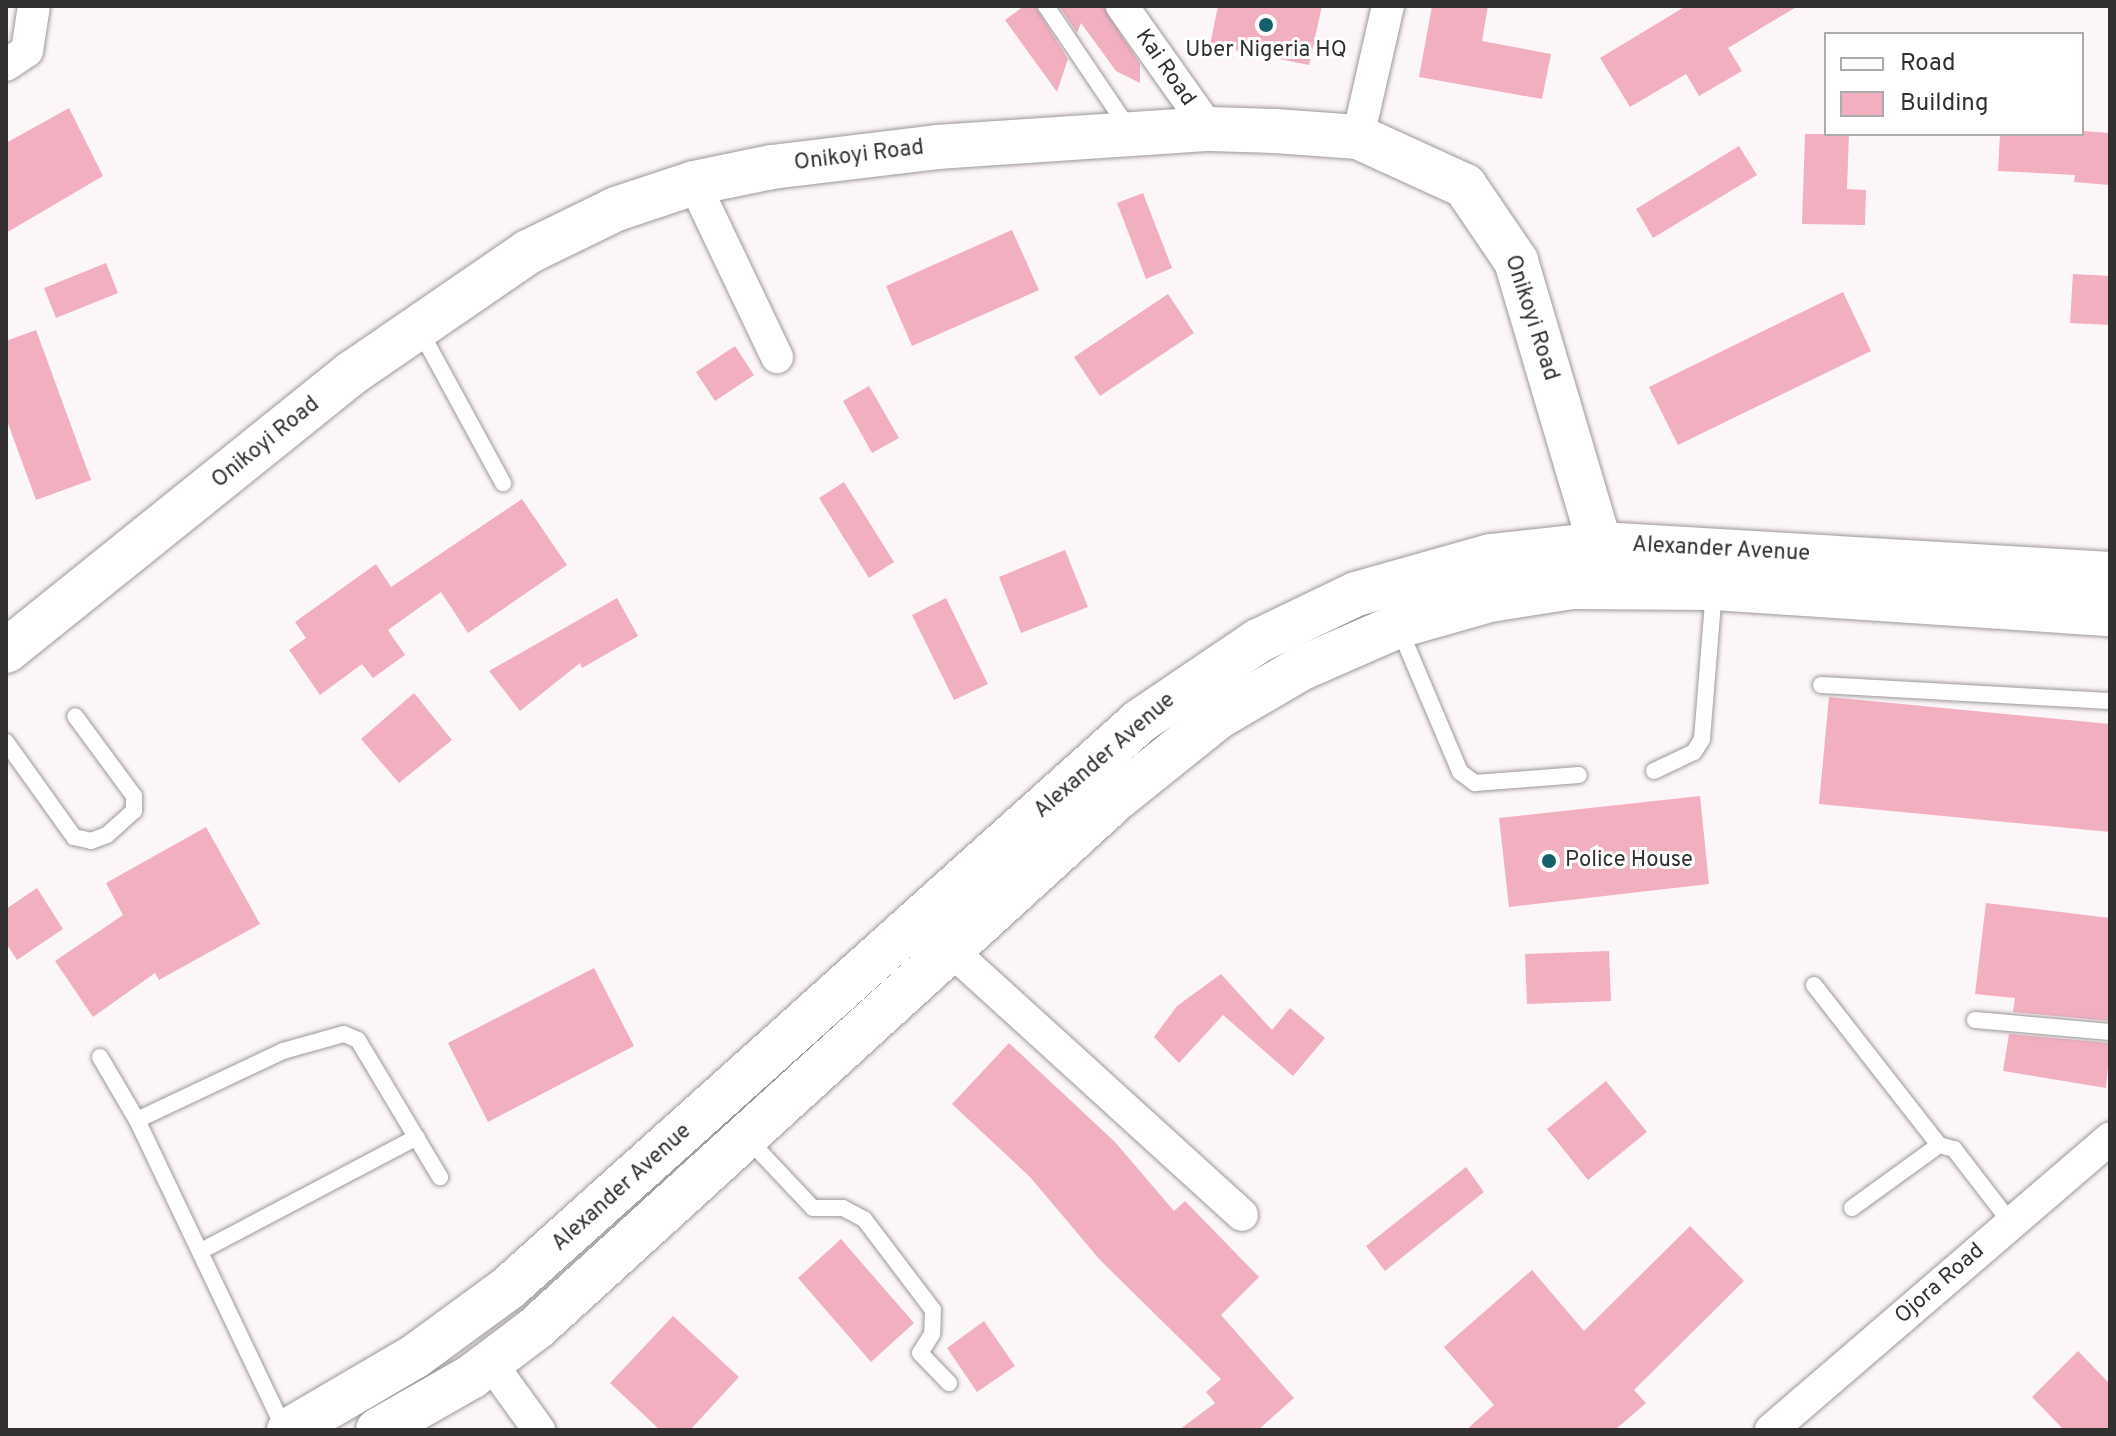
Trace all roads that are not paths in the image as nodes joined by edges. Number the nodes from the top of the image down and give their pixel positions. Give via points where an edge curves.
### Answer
1 (34, 6) edge
2 (1046, 6) edge
3 (1122, 6) edge
4 (1388, 6) edge
5 (6, 65) edge
6 (1209, 129) junction
7 (1135, 137) junction
8 (1358, 137) junction
9 (694, 183) junction
10 (418, 326) junction
11 (777, 357) dead end
12 (503, 483) dead end
13 (1600, 544) junction
14 (2110, 574) edge
15 (1714, 588) junction
16 (2110, 614) edge
17 (1398, 626) junction
18 (6, 651) edge
19 (1821, 685) dead end
20 (2110, 701) edge
21 (75, 716) dead end
22 (6, 742) edge
23 (1654, 771) dead end
24 (1579, 775) dead end
25 (952, 951) junction
26 (1814, 985) dead end
27 (1975, 1020) dead end
28 (2110, 1032) edge
29 (100, 1057) dead end
30 (137, 1120) junction
31 (743, 1134) junction
32 (417, 1137) junction
33 (2110, 1138) edge
34 (1939, 1145) junction
35 (440, 1177) dead end
36 (1852, 1208) dead end
37 (1242, 1215) dead end
38 (2011, 1223) junction
39 (201, 1251) junction
40 (490, 1362) junction
41 (949, 1383) dead end
42 (287, 1430) edge
43 (378, 1430) edge
44 (539, 1430) edge
45 (1771, 1430) edge

1 - 5 street via 27,51
2 - 7 lane
3 - 6 street, Kai Road
4 - 8 street
6 - 7 main road, Onikoyi Road
6 - 8 main road, Onikoyi Road
7 - 9 main road, Onikoyi Road via 937,147
8 - 13 main road, Onikoyi Road via 1465,186 1492,219 1516,261
9 - 10 main road, Onikoyi Road via 616,209 528,252
9 - 11 street
10 - 12 lane
10 - 18 main road, Onikoyi Road
13 - 14 main road, Alexander Avenue
13 - 42 main road, Alexander Avenue via 1490,556 1356,594 1258,641 1194,680 1140,721 507,1289 414,1357
15 - 16 main road, Alexander Avenue
15 - 17 main road, Alexander Avenue via 1572,587 1490,600
15 - 23 lane via 1702,739 1694,752
17 - 24 lane via 1460,772 1475,783
17 - 25 main road, Alexander Avenue via 1302,668 1218,717 1117,798
19 - 20 lane
21 - 22 lane via 134,796 134,811 107,835 91,841 74,837
25 - 31 main road, Alexander Avenue
25 - 37 street
26 - 34 lane
27 - 28 lane
29 - 30 lane
30 - 32 lane via 283,1051 344,1034 358,1040
30 - 39 lane
31 - 40 main road, Alexander Avenue via 547,1318
31 - 41 lane via 813,1208 843,1208 864,1219 933,1310 932,1334 920,1353
32 - 35 lane
32 - 39 lane
33 - 38 street, Ojora Road
34 - 36 lane
34 - 38 lane via 1954,1149
38 - 45 street, Ojora Road
39 - 42 lane
40 - 43 main road, Alexander Avenue
40 - 44 street

